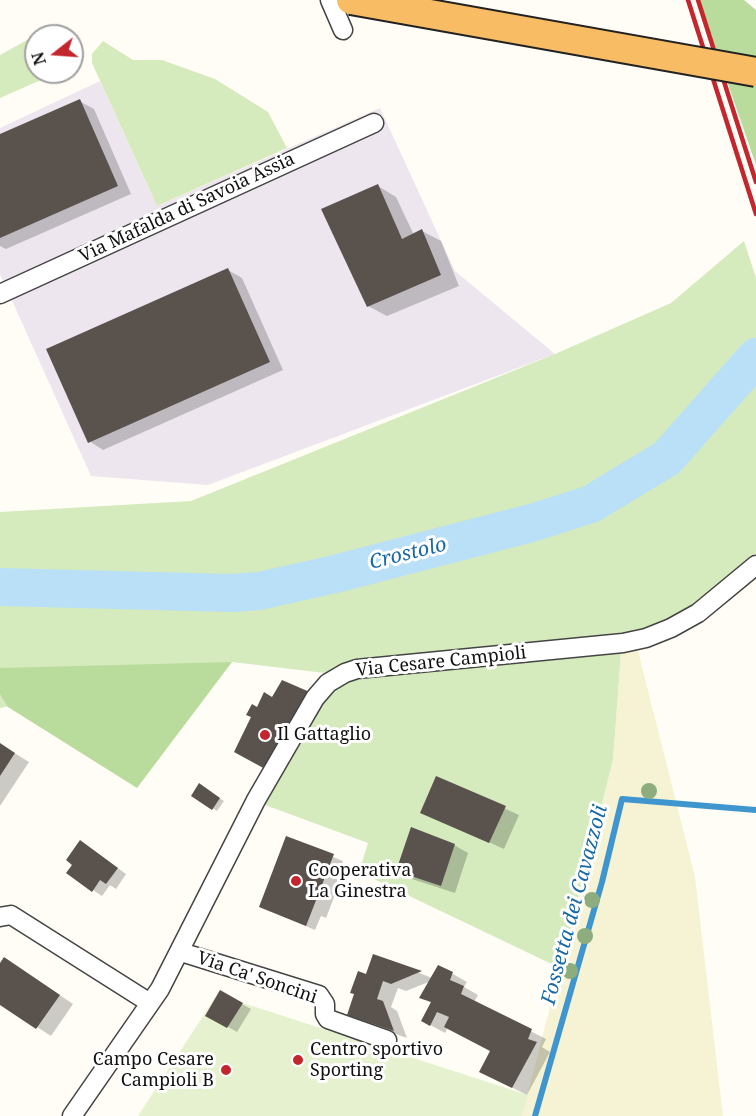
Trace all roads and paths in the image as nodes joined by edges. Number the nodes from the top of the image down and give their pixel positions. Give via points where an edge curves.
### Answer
1 (330, 0) edge
2 (351, 0) edge
3 (343, 30) dead end
4 (756, 72) edge
5 (374, 123) dead end
6 (0, 294) edge
7 (756, 565) edge
8 (0, 917) edge
9 (181, 952) junction
10 (150, 1003) junction
11 (387, 1040) dead end
12 (72, 1116) edge

1 - 3 street
2 - 4 highway, bridge
5 - 6 street, Via Mafalda di Savoia Assia
7 - 9 street, Via Cesare Campioli via 692,617 646,638 357,669 336,677 315,698 256,800
8 - 10 street via 11,915
9 - 10 street, Via Cesare Campioli
9 - 11 street, Via Ca' Soncini via 319,995 328,1019
10 - 12 street, Via Cesare Campioli

